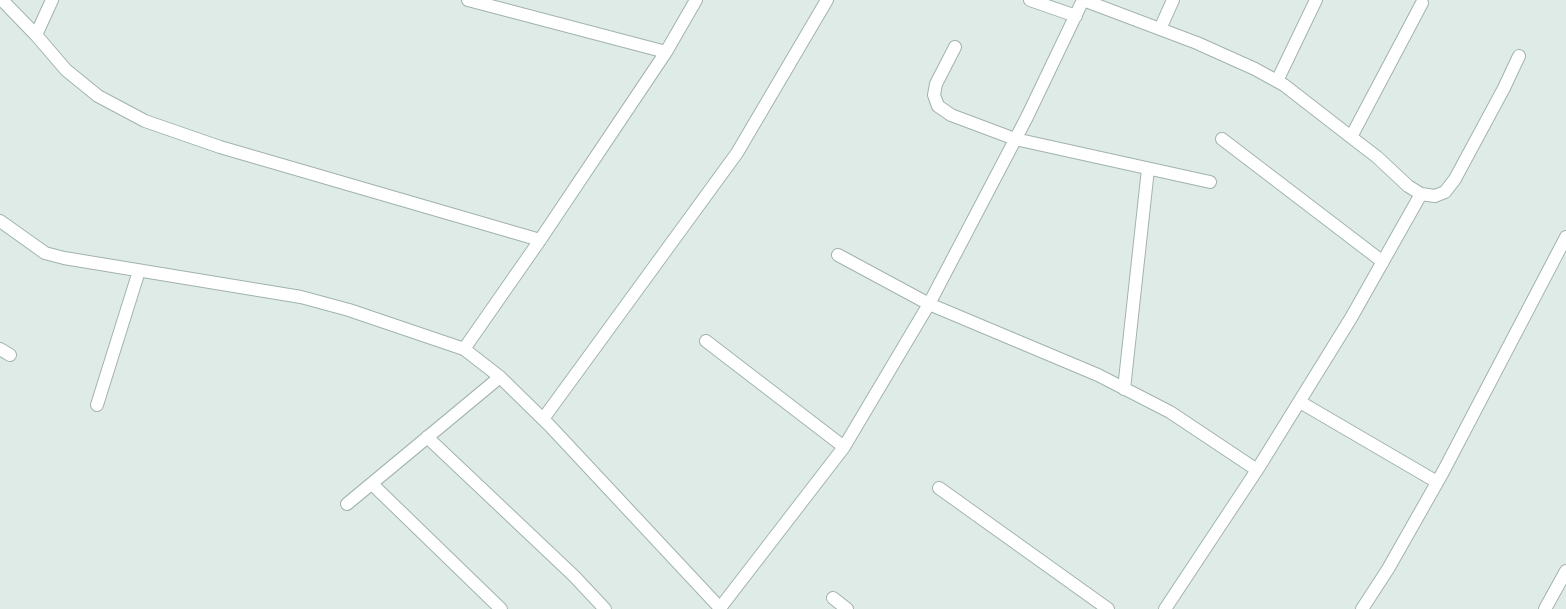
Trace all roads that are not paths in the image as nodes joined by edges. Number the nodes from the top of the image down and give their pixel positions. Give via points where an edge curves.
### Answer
1 (2, 0) edge
2 (52, 0) edge
3 (468, 0) edge
4 (696, 0) edge
5 (827, 0) edge
6 (1030, 0) edge
7 (1083, 0) edge
8 (1173, 0) edge
9 (1316, 0) edge
10 (1422, 3) dead end
11 (1076, 16) junction
12 (1160, 29) junction
13 (36, 35) junction
14 (955, 47) dead end
15 (666, 52) junction
16 (1519, 56) dead end
17 (1277, 82) junction
18 (1351, 137) junction
19 (1015, 139) junction
20 (1222, 139) dead end
21 (1148, 168) junction
22 (1210, 182) dead end
23 (1421, 194) junction
24 (0, 221) edge
25 (1566, 237) edge
26 (540, 240) junction
27 (838, 255) dead end
28 (1383, 262) junction
29 (139, 271) junction
30 (929, 304) junction
31 (706, 341) dead end
32 (464, 349) junction
33 (500, 377) junction
34 (1124, 389) junction
35 (1300, 402) junction
36 (96, 405) dead end
37 (543, 419) junction
38 (427, 437) junction
39 (844, 447) junction
40 (1257, 470) junction
41 (1437, 482) junction
42 (372, 484) junction
43 (939, 488) dead end
44 (347, 504) dead end
45 (1566, 571) edge
46 (833, 598) dead end
47 (501, 609) edge
48 (605, 609) edge
49 (720, 609) edge
50 (847, 609) edge
51 (1108, 609) edge
52 (1165, 609) edge
53 (1362, 609) edge
54 (1545, 609) edge

1 - 13 street
2 - 13 street
3 - 15 street
4 - 15 street
5 - 37 street via 737,153
6 - 11 street
7 - 11 street
7 - 12 street
8 - 12 street
9 - 17 street
10 - 18 street
11 - 19 street
12 - 17 street via 1197,42
13 - 26 street via 66,70 98,96 145,121 220,148
14 - 19 street via 936,84 934,95 938,106 952,115
15 - 26 street
16 - 23 street via 1455,179 1445,192 1435,196
17 - 18 street
18 - 23 street via 1408,186
19 - 21 street
19 - 30 street
20 - 28 street
21 - 22 street
21 - 34 street
23 - 28 street
24 - 29 street via 45,253
25 - 41 street
26 - 32 street
27 - 30 street
28 - 35 street
29 - 32 street via 301,297 349,310
29 - 36 street
30 - 34 street via 1098,375
30 - 39 street
31 - 39 street
32 - 33 street
33 - 37 street
33 - 38 street
34 - 40 street via 1170,412
35 - 40 street
35 - 41 street
37 - 49 street
38 - 42 street
38 - 48 street via 574,576
39 - 49 street
40 - 52 street
41 - 53 street via 1388,569
42 - 44 street
42 - 47 street
43 - 51 street
45 - 54 street
46 - 50 street

